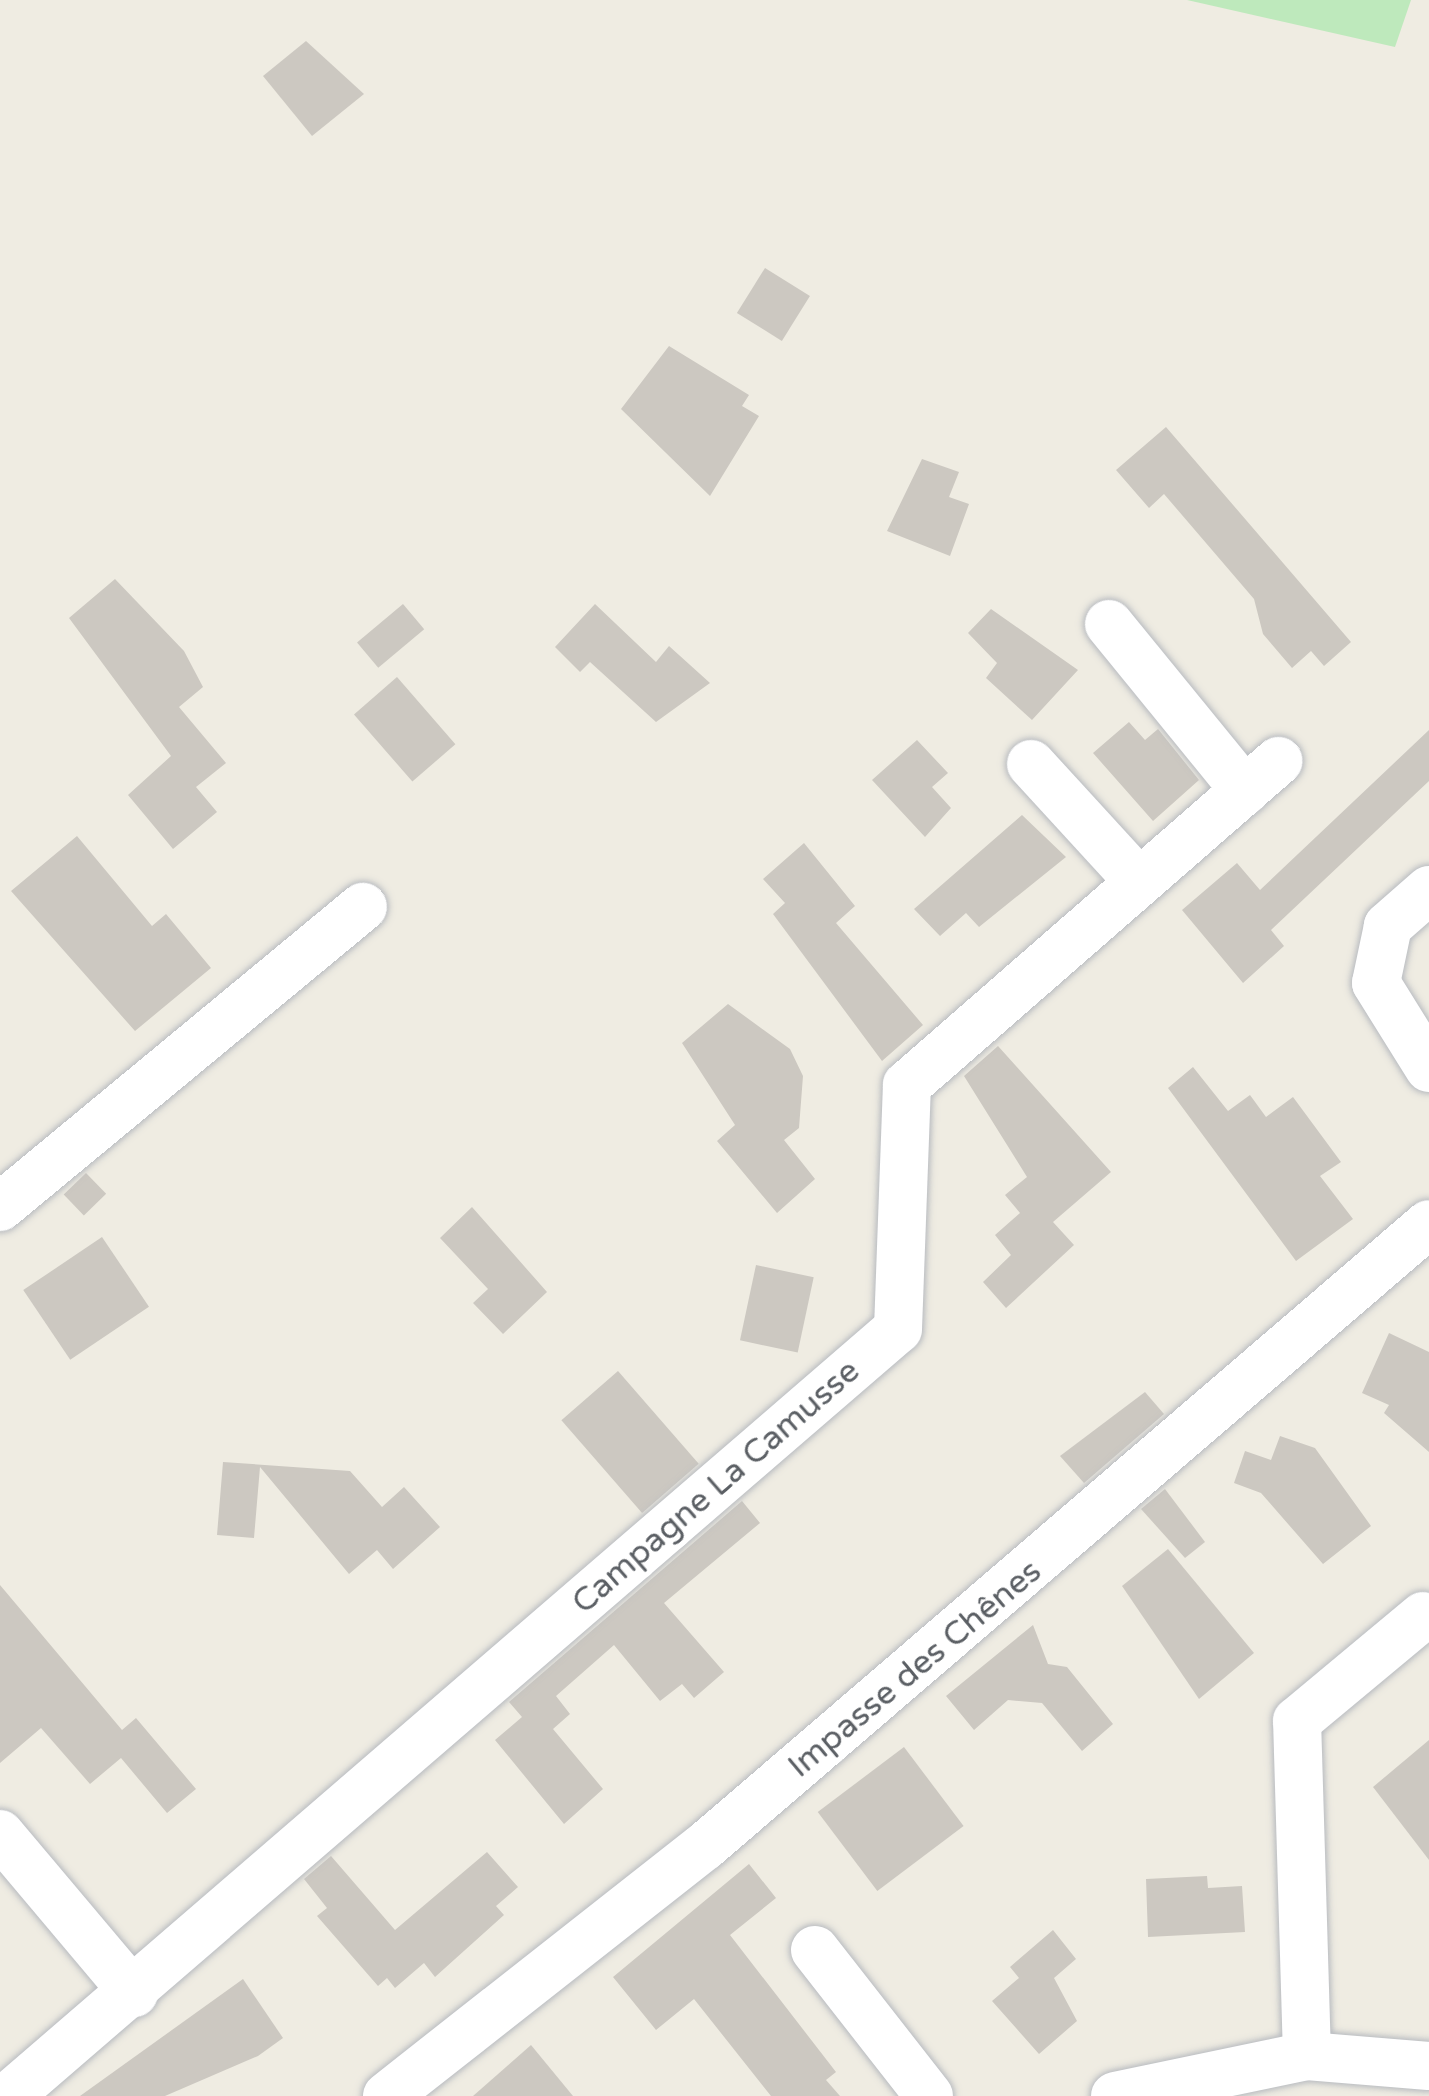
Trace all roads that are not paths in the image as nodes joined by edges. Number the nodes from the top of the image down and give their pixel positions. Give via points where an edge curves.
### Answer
1 (1109, 624) dead end
2 (1031, 764) dead end
3 (1139, 882) junction
4 (1429, 890) edge
5 (363, 907) dead end
6 (1429, 1068) edge
7 (0, 1207) edge
8 (1429, 1224) edge
9 (1423, 1616) dead end
10 (0, 1834) edge
11 (815, 1950) dead end
12 (134, 1993) junction
13 (1306, 2056) junction
14 (1429, 2066) edge
15 (9, 2096) edge
16 (387, 2096) edge
17 (928, 2096) edge
18 (1115, 2096) edge

1 - 3 street, Campagne La Camusse via 1262,776
2 - 3 street
3 - 12 street, Campagne La Camusse via 907,1085 898,1329
4 - 6 street via 1388,926 1376,982
5 - 7 street
8 - 16 street, Impasse des Chênes via 705,1846
9 - 13 street via 1297,1721
10 - 12 street
11 - 17 street
12 - 15 street, Campagne La Camusse
13 - 14 street
13 - 18 street

